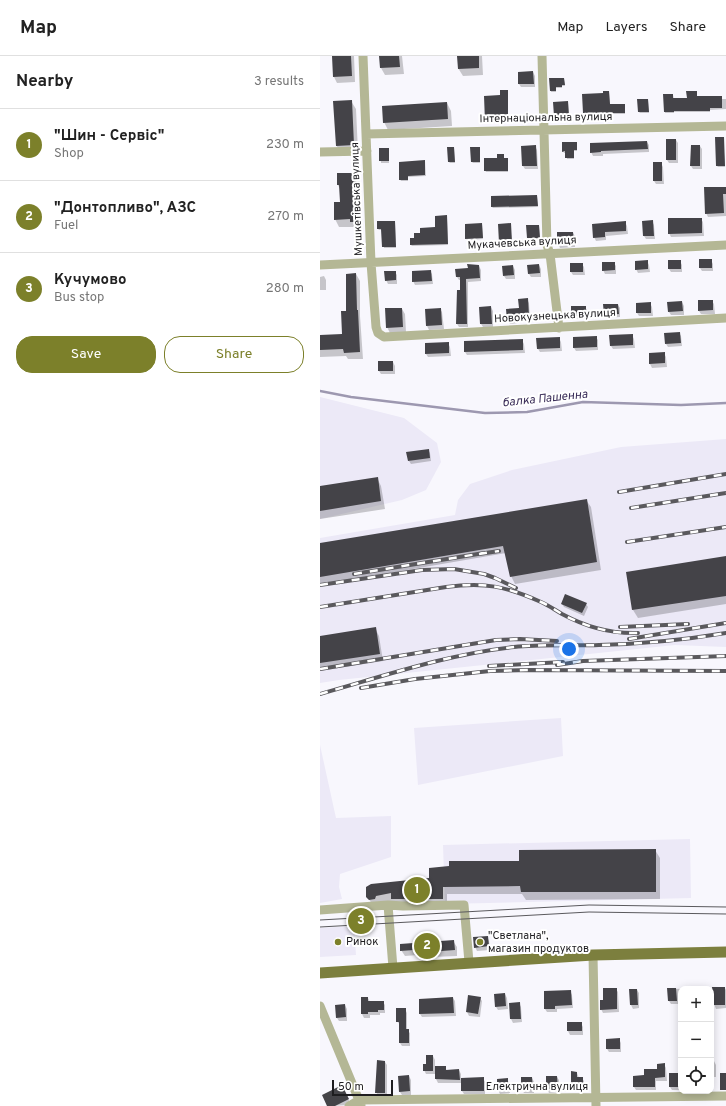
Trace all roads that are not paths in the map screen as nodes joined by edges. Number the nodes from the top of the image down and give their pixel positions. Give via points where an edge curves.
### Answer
1 (363, 56) edge
2 (542, 56) edge
3 (726, 126) edge
4 (544, 130) junction
5 (366, 134) junction
6 (367, 151) junction
7 (320, 152) edge
8 (726, 246) edge
9 (550, 254) junction
10 (371, 263) junction
11 (320, 265) edge
12 (726, 318) edge
13 (558, 328) junction
14 (384, 337) joint
15 (388, 905) junction
16 (320, 910) edge
17 (726, 952) edge
18 (593, 955) junction
19 (469, 962) junction
20 (393, 968) junction
21 (320, 973) edge
22 (320, 1006) edge
23 (726, 1096) edge
24 (596, 1102) edge
25 (360, 1103) edge
26 (349, 1106) edge

1 - 5 street, Мушкетівська вулиця
2 - 4 street
3 - 4 street, Інтернаціональна вулиця
4 - 5 street, Інтернаціональна вулиця
4 - 9 street via 547,245
5 - 6 street, Мушкетівська вулиця
6 - 7 street
6 - 10 street, Мушкетівська вулиця
8 - 9 street, Мукачевська вулиця
9 - 10 street, Мукачевська вулиця
9 - 13 street
10 - 11 street, Мукачевська вулиця
10 - 14 street, Мушкетівська вулиця via 376,327 378,333
12 - 13 street, Новокузнецька вулиця
13 - 14 street, Новокузнецька вулиця
15 - 16 street
15 - 19 street via 464,905
15 - 20 street
17 - 18 main road
18 - 19 main road
18 - 24 street
19 - 20 main road
20 - 21 main road
22 - 25 street
23 - 24 street, Електрична вулиця
24 - 25 street, Електрична вулиця
25 - 26 street

